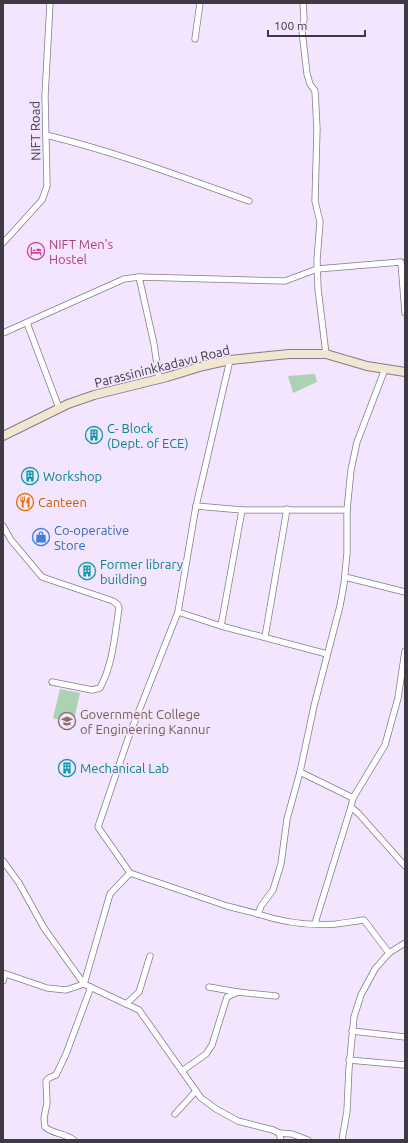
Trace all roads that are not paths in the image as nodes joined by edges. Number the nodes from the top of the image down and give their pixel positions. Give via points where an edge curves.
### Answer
1 (50, 3) edge
2 (200, 3) edge
3 (303, 3) edge
4 (195, 39) dead end
5 (46, 135) junction
6 (250, 202) dead end
7 (3, 243) edge
8 (403, 262) edge
9 (317, 269) junction
10 (139, 277) junction
11 (405, 313) edge
12 (27, 323) junction
13 (3, 333) edge
14 (326, 354) junction
15 (230, 360) junction
16 (386, 369) junction
17 (405, 372) edge
18 (159, 379) junction
19 (59, 408) junction
20 (3, 436) edge
21 (196, 506) junction
22 (288, 509) junction
23 (242, 510) junction
24 (347, 510) junction
25 (3, 526) edge
26 (345, 576) junction
27 (405, 592) edge
28 (178, 612) junction
29 (221, 626) junction
30 (265, 637) junction
31 (405, 651) edge
32 (327, 654) junction
33 (52, 682) dead end
34 (300, 772) junction
35 (353, 798) junction
36 (351, 807) junction
37 (3, 861) edge
38 (405, 866) edge
39 (130, 873) junction
40 (258, 914) junction
41 (314, 923) junction
42 (405, 943) edge
43 (389, 953) junction
44 (150, 956) dead end
45 (4, 974) edge
46 (3, 981) edge
47 (84, 984) junction
48 (90, 987) junction
49 (209, 987) dead end
50 (238, 992) junction
51 (276, 996) dead end
52 (126, 1004) junction
53 (352, 1031) junction
54 (405, 1037) edge
55 (349, 1060) junction
56 (405, 1064) edge
57 (182, 1071) junction
58 (196, 1091) junction
59 (175, 1114) dead end
60 (279, 1133) junction
61 (74, 1140) edge
62 (281, 1140) edge
63 (308, 1140) edge
64 (342, 1140) edge

1 - 5 street, NIFT Road via 45,96
2 - 4 street
3 - 9 street via 303,44 307,74 315,91 317,129 315,201 320,222
5 - 6 street via 147,164
5 - 7 street, NIFT Road via 47,186 42,200
8 - 9 street
8 - 11 street
9 - 10 street via 285,281
9 - 14 street
10 - 12 street via 124,279
10 - 18 street
12 - 13 street
12 - 19 street
14 - 15 main road, Parassininkkadavu Road via 289,354
14 - 16 main road, Parassininkkadavu Road
15 - 18 main road, Parassininkkadavu Road
15 - 21 street
16 - 17 main road, Parassininkkadavu Road
16 - 24 street via 357,442
18 - 19 main road, Parassininkkadavu Road via 94,395
19 - 20 main road, Parassininkkadavu Road
21 - 23 street
21 - 28 street
22 - 23 street
22 - 24 street
22 - 30 street
23 - 29 street
24 - 26 street via 348,553
25 - 33 street via 11,540 42,577 113,601 119,608 111,655 100,688 92,690
26 - 27 street
26 - 32 street
28 - 29 street
28 - 39 street via 129,736 98,828
29 - 30 street
30 - 32 street
31 - 35 street via 398,698 385,745
32 - 34 street
34 - 35 street
34 - 40 street via 287,819 281,864 273,890
35 - 36 street
36 - 38 street
36 - 41 street
37 - 47 street via 19,883 44,928
39 - 40 street
39 - 47 street via 110,894
40 - 41 street via 272,919
41 - 43 street via 335,924 364,920
42 - 43 street
43 - 53 street via 375,969 361,995
44 - 52 street via 139,992
45 - 46 street
45 - 47 street via 47,988 66,990
47 - 48 street
48 - 52 street
48 - 61 street via 63,1063 56,1075 46,1081 45,1127
49 - 50 street
50 - 51 street
50 - 57 street via 227,997 212,1045 206,1054
52 - 57 street via 139,1010
53 - 54 street
53 - 55 street
55 - 56 street
55 - 64 street via 347,1111
57 - 58 street
58 - 59 street
58 - 60 street via 216,1109 251,1125
60 - 62 street
60 - 63 street via 292,1134

